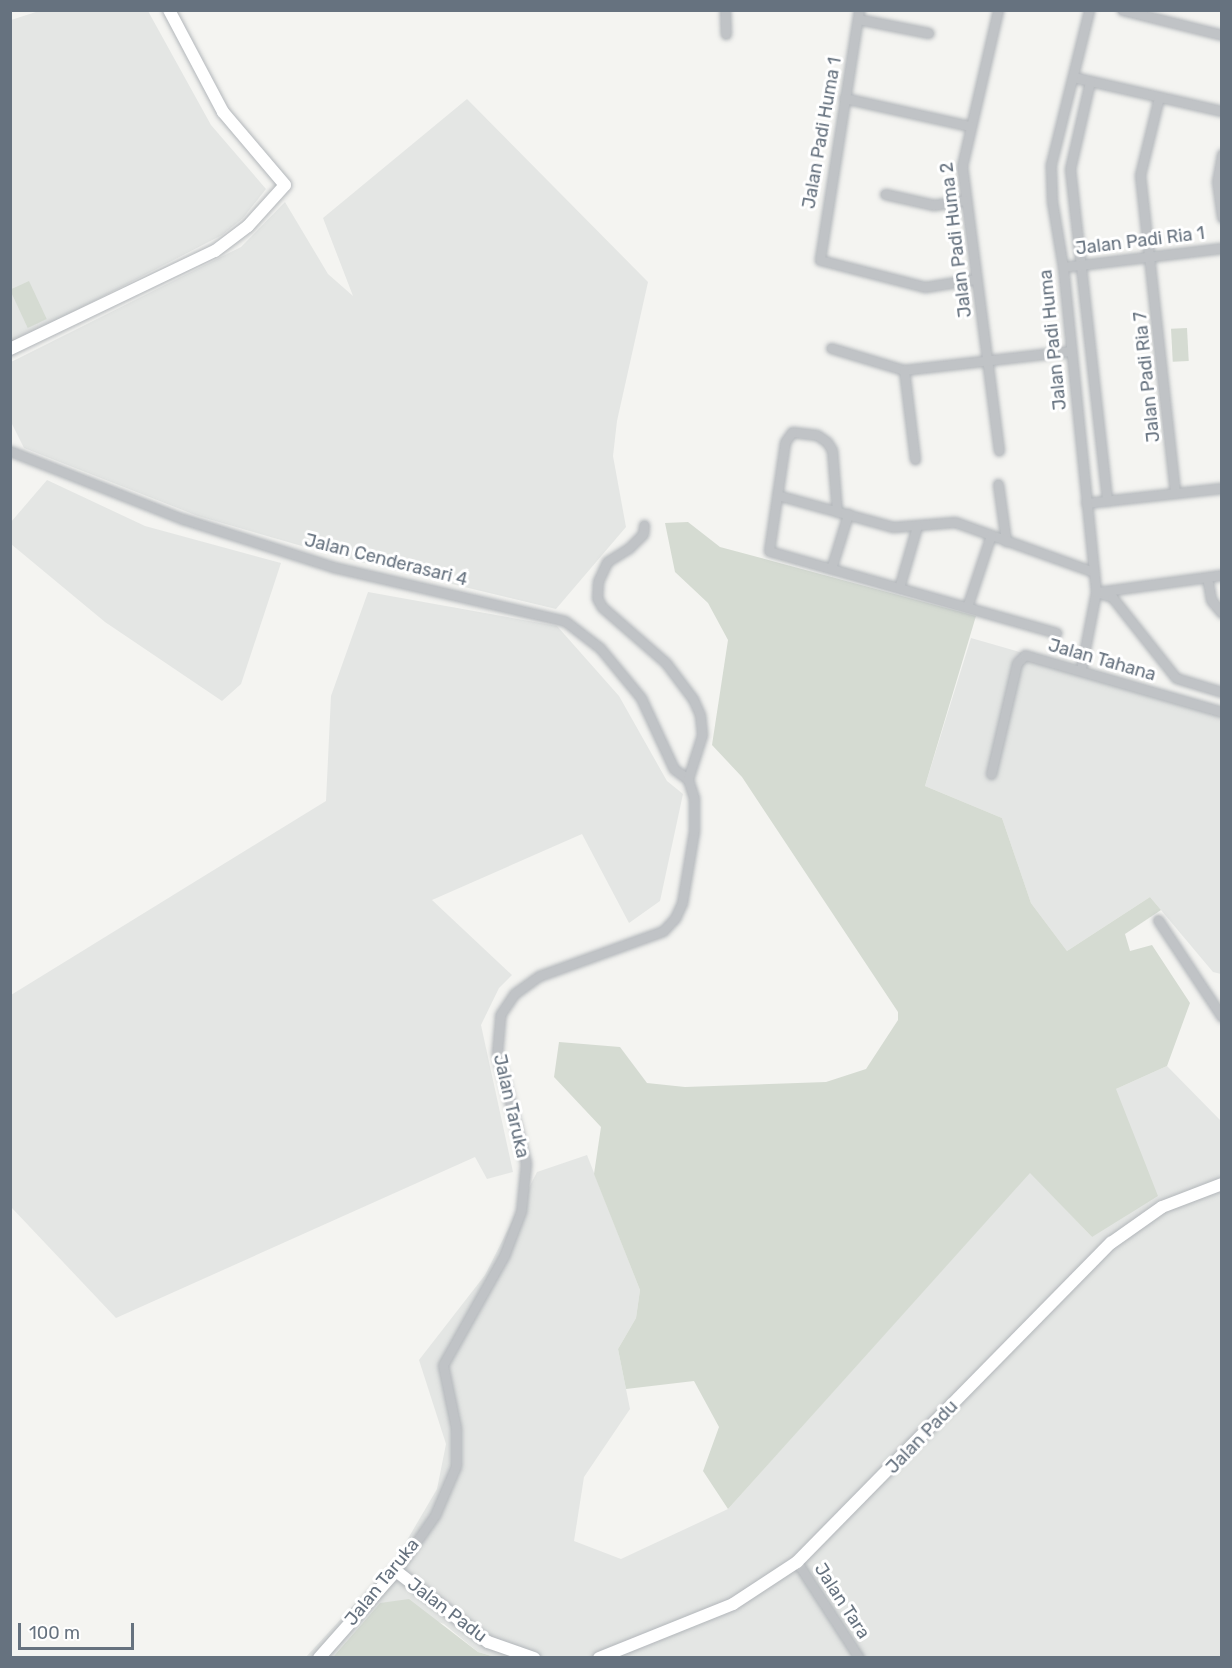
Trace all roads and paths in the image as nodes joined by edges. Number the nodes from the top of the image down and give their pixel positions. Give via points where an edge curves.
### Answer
1 (169, 10) edge
2 (725, 10) edge
3 (998, 10) edge
4 (1089, 10) edge
5 (1122, 10) edge
6 (858, 14) edge
7 (929, 33) dead end
8 (726, 34) dead end
9 (1221, 35) edge
10 (1073, 77) junction
11 (1090, 81) junction
12 (1159, 97) junction
13 (844, 98) junction
14 (1221, 111) edge
15 (969, 126) junction
16 (1221, 154) edge
17 (885, 194) dead end
18 (964, 200) junction
19 (1221, 218) edge
20 (1221, 248) edge
21 (1151, 257) junction
22 (1082, 264) junction
23 (1063, 267) junction
24 (975, 279) junction
25 (831, 348) dead end
26 (10, 349) edge
27 (1070, 351) junction
28 (989, 361) junction
29 (904, 370) junction
30 (1094, 378) junction
31 (1073, 380) junction
32 (10, 451) edge
33 (999, 451) dead end
34 (915, 459) dead end
35 (998, 484) dead end
36 (1221, 488) edge
37 (1175, 493) junction
38 (777, 495) junction
39 (1107, 501) junction
40 (1086, 503) junction
41 (837, 512) junction
42 (848, 514) junction
43 (644, 525) dead end
44 (917, 525) junction
45 (991, 535) junction
46 (1006, 541) junction
47 (831, 569) junction
48 (1094, 572) junction
49 (1221, 575) edge
50 (1206, 577) junction
51 (899, 588) junction
52 (1096, 592) junction
53 (967, 607) junction
54 (1221, 613) edge
55 (1057, 633) dead end
56 (1081, 669) junction
57 (1221, 692) edge
58 (1221, 712) edge
59 (991, 774) dead end
60 (688, 779) junction
61 (1158, 920) dead end
62 (1221, 1017) edge
63 (1221, 1184) edge
64 (797, 1562) junction
65 (396, 1571) junction
66 (319, 1658) edge
67 (534, 1658) edge
68 (599, 1658) edge
69 (859, 1658) edge

1 - 26 street via 223,112 285,185 248,226 215,251
2 - 8 street
3 - 15 street, Jalan Padi Huma 2
4 - 10 street, Jalan Padi Huma
5 - 9 street
6 - 7 street
6 - 13 street, Jalan Padi Huma 1
10 - 11 street
10 - 23 street, Jalan Padi Huma via 1051,164 1052,201
11 - 12 street
11 - 22 street, Jalan Padi Huma via 1070,170
12 - 14 street
12 - 21 street, Jalan Padi Ria 7 via 1140,175
13 - 15 street
13 - 24 street, Jalan Padi Huma 1 via 820,260 925,287
15 - 18 street, Jalan Padi Huma 2 via 962,152
16 - 19 street via 1217,181
17 - 18 street via 934,205
18 - 24 street, Jalan Padi Huma 2
20 - 21 street, Jalan Padi Ria 1
21 - 22 street, Jalan Padi Ria 1
21 - 37 street, Jalan Padi Ria 7
22 - 23 street, Jalan Padi Ria 1
22 - 30 street, Jalan Padi Huma
23 - 27 street, Jalan Padi Huma
24 - 28 street, Jalan Padi Huma 2
25 - 29 street
27 - 28 street
27 - 31 street, Jalan Padi Huma
28 - 29 street
28 - 33 street, Jalan Padi Huma 2
29 - 34 street
30 - 31 street
30 - 39 street, Jalan Padi Huma
31 - 40 street, Jalan Padi Huma
32 - 60 street, Jalan Cenderasari 4 via 183,519 333,567 565,621 600,648 641,698 674,769
35 - 46 street
36 - 37 street
37 - 39 street
38 - 41 street
38 - 41 street via 785,442 792,432 800,430 817,435 832,450
38 - 47 street via 768,549
39 - 40 street
40 - 48 street, Jalan Padi Huma
41 - 42 street
42 - 44 street via 893,527
42 - 47 street
43 - 60 street via 643,534 629,548 607,562 598,581 597,598 602,607 666,663 693,699 702,735
44 - 45 street via 955,522
44 - 51 street
45 - 46 street
45 - 53 street
46 - 48 street
47 - 51 street
48 - 52 street, Jalan Padi Huma
49 - 50 street
50 - 52 street
50 - 54 street via 1211,600
51 - 53 street
52 - 56 street, Jalan Padi Huma
52 - 57 street via 1112,597 1176,678
53 - 55 street
56 - 58 street, Jalan Tahana
56 - 59 street, Jalan Tahana via 1021,657
60 - 65 street, Jalan Taruka via 694,798 694,831 682,903 675,918 663,931 539,976 514,994 500,1015 497,1053 526,1163 521,1211 504,1256 443,1365 456,1428 456,1466 435,1515
61 - 62 street
63 - 64 street, Jalan Padu via 1162,1207 1111,1243
64 - 68 street, Jalan Padu via 733,1604
64 - 69 street, Jalan Tara
65 - 66 street, Jalan Taruka
65 - 67 street, Jalan Padu via 488,1642

